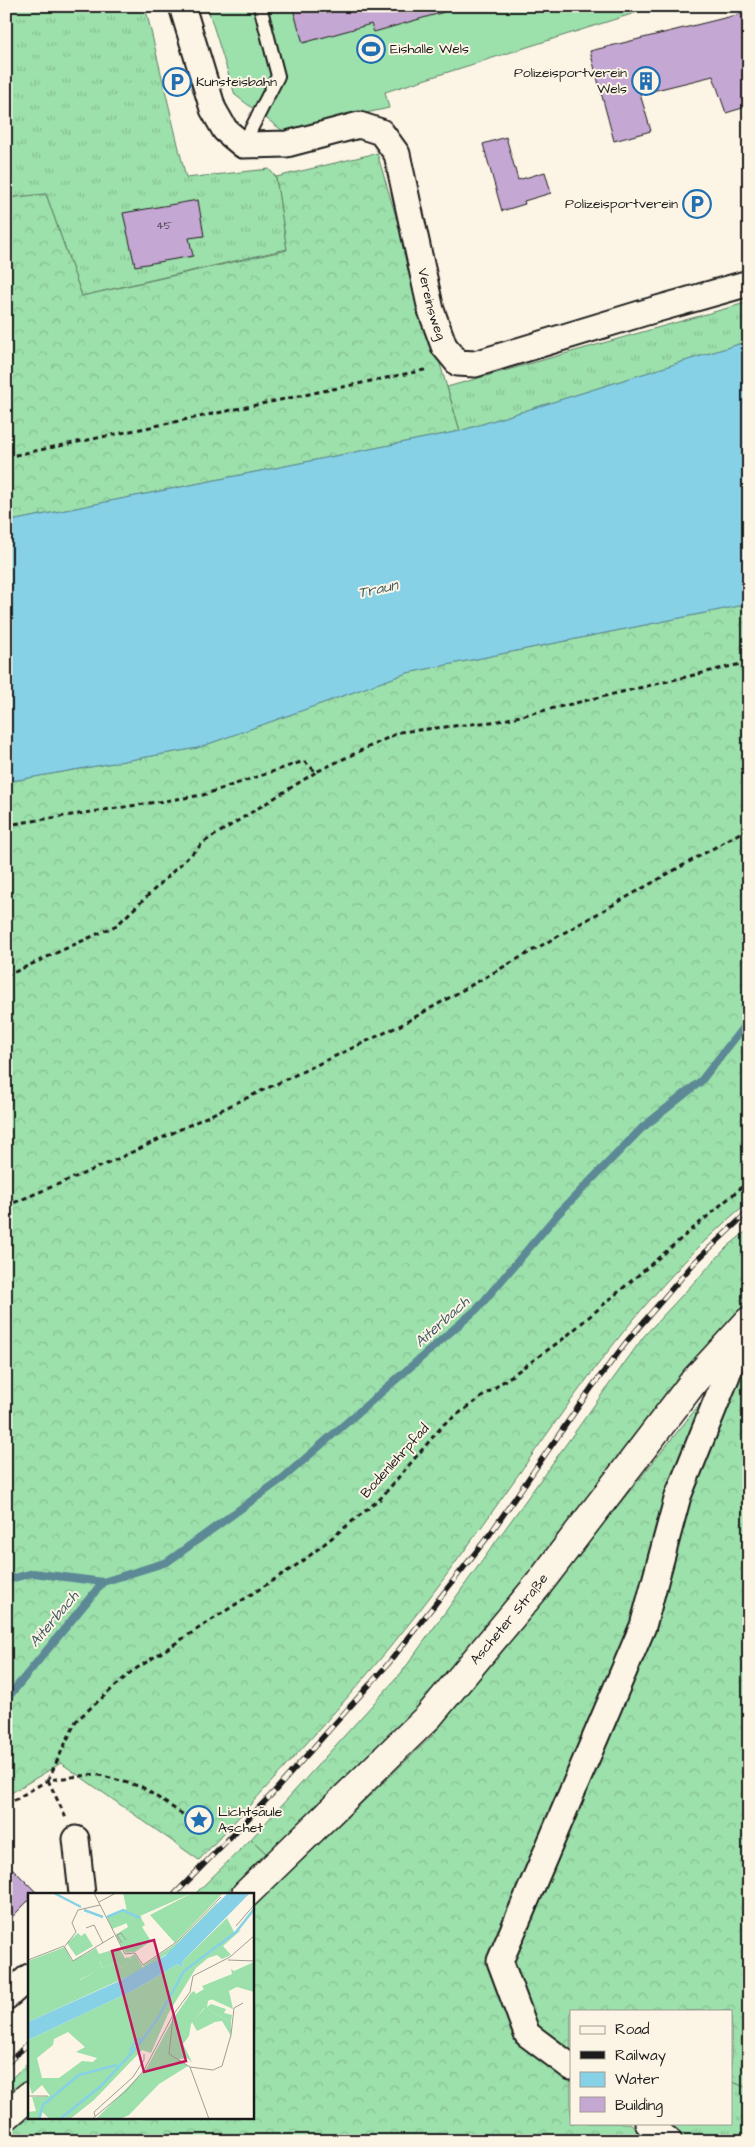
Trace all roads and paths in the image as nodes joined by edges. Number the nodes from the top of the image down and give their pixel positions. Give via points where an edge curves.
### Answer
1 (182, 6) edge
2 (260, 6) edge
3 (244, 145) junction
4 (749, 283) edge
5 (458, 363) junction
6 (6, 456) edge
7 (749, 662) edge
8 (316, 772) junction
9 (6, 824) edge
10 (749, 828) edge
11 (6, 976) edge
12 (749, 1181) edge
13 (6, 1206) edge
14 (747, 1323) edge
15 (48, 1780) junction
16 (6, 1805) edge
17 (200, 1826) dead end
18 (76, 1839) joint
19 (82, 1893) edge
20 (247, 1893) edge
21 (28, 1978) edge
22 (6, 1997) edge
23 (570, 2066) edge
24 (28, 2097) edge
25 (6, 2116) edge
26 (649, 2124) edge
27 (669, 2141) edge

1 - 3 street via 213,109 224,130
2 - 3 lane via 278,76
3 - 5 street, Vereinsweg via 287,144 359,125 381,132 397,154 431,310 444,346
4 - 5 street via 475,364
5 - 6 path
7 - 8 path via 499,721 400,732
8 - 9 path via 304,761 203,795
8 - 11 path via 204,842 117,925
10 - 13 path via 401,1025 109,1163
12 - 15 path, Bodenlehrpfad via 562,1339 444,1424 380,1499 304,1561 131,1672 76,1721
14 - 20 main road, Ascheter Straße via 694,1381 538,1585 429,1716
14 - 23 street via 678,1496 643,1626 500,1961 527,2034
15 - 16 path
15 - 17 path via 96,1774 142,1787
15 - 18 path
18 - 19 street
21 - 22 street
24 - 25 main road
26 - 27 street

